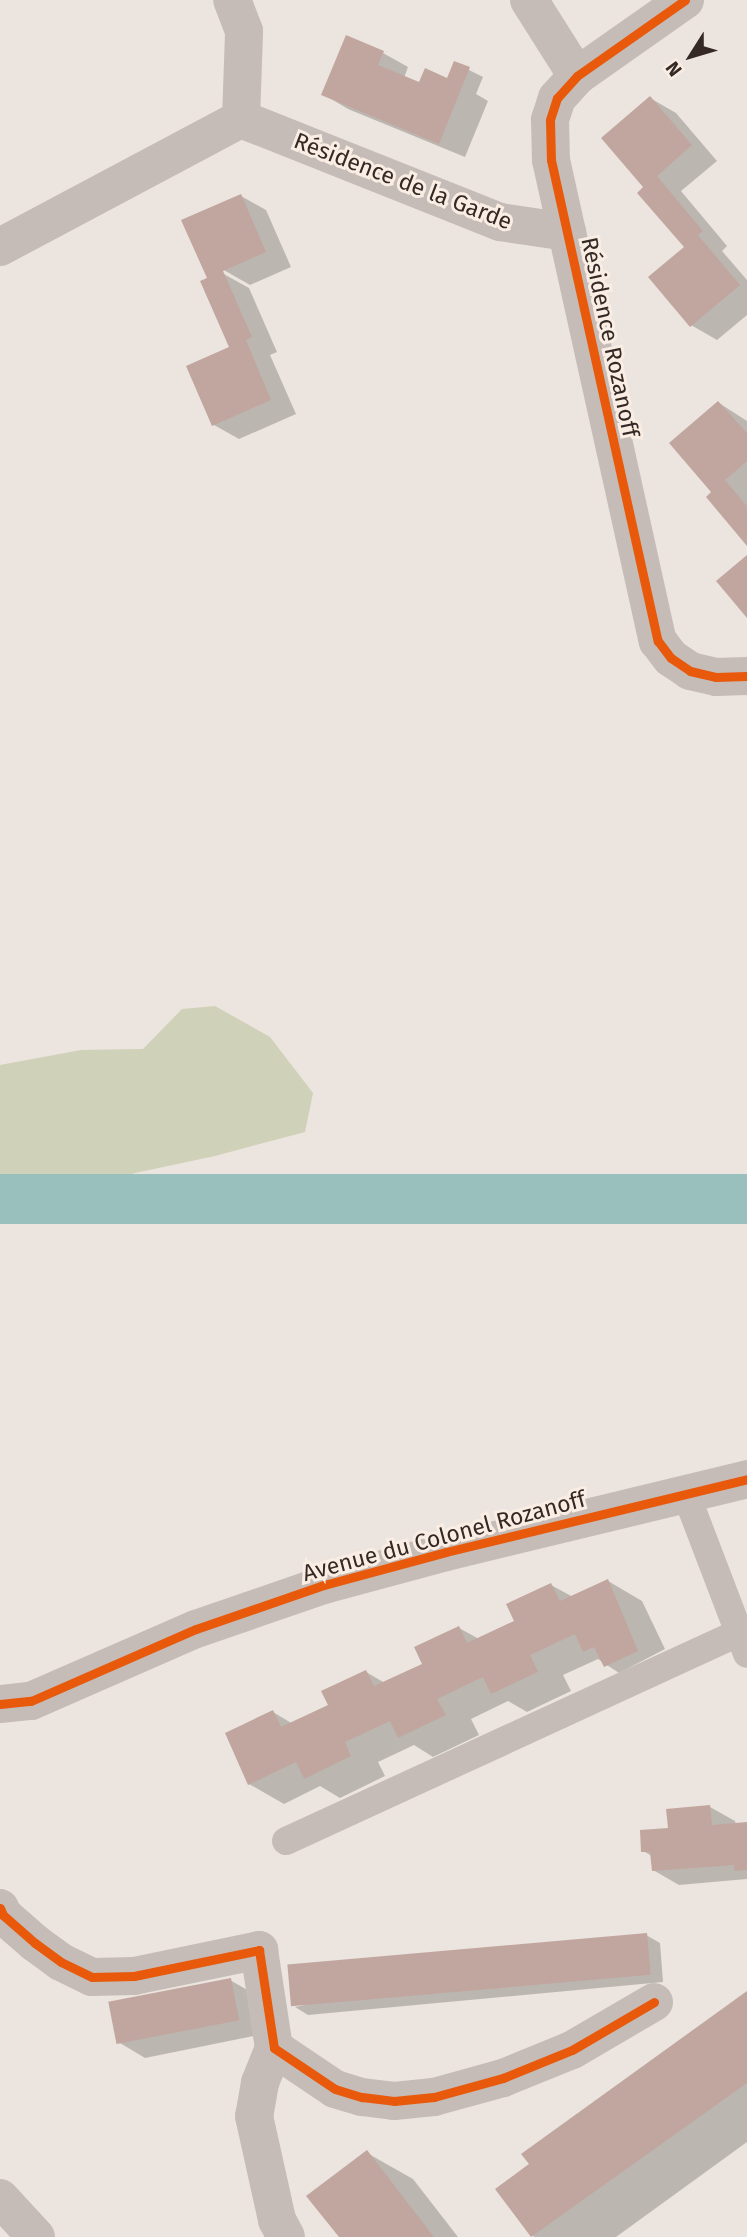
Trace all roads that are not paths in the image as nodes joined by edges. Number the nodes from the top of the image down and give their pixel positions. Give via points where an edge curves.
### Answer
1 (232, 0) edge
2 (529, 0) edge
3 (685, 0) edge
4 (578, 76) junction
5 (241, 119) junction
6 (567, 232) junction
7 (0, 247) edge
8 (747, 676) edge
9 (747, 1479) edge
10 (686, 1494) junction
11 (743, 1643) edge
12 (12, 1703) edge
13 (0, 1735) edge
14 (286, 1841) dead end
15 (1, 1913) edge
16 (654, 2002) dead end
17 (274, 2048) junction
18 (0, 2199) edge
19 (36, 2237) edge
20 (286, 2237) edge

1 - 5 street via 244,31
2 - 4 street
3 - 4 street, Résidence Rozanoff
4 - 6 street, Résidence Rozanoff via 557,98 550,120 551,160
5 - 6 street, Résidence de la Garde via 500,222
5 - 7 street
6 - 8 street, Résidence Rozanoff via 658,641 671,658 690,671 716,677
9 - 10 street, Avenue du Colonel Rozanoff
10 - 11 lane
10 - 12 street, Avenue du Colonel Rozanoff via 324,1585 196,1629
11 - 14 lane
12 - 13 street, Avenue du Colonel Rozanoff
15 - 17 street via 61,1962 92,1977 134,1976 258,1950
16 - 17 street via 572,2050 503,2078 433,2097 394,2101 335,2089
17 - 20 street via 260,2082 254,2116 277,2220
18 - 19 street

